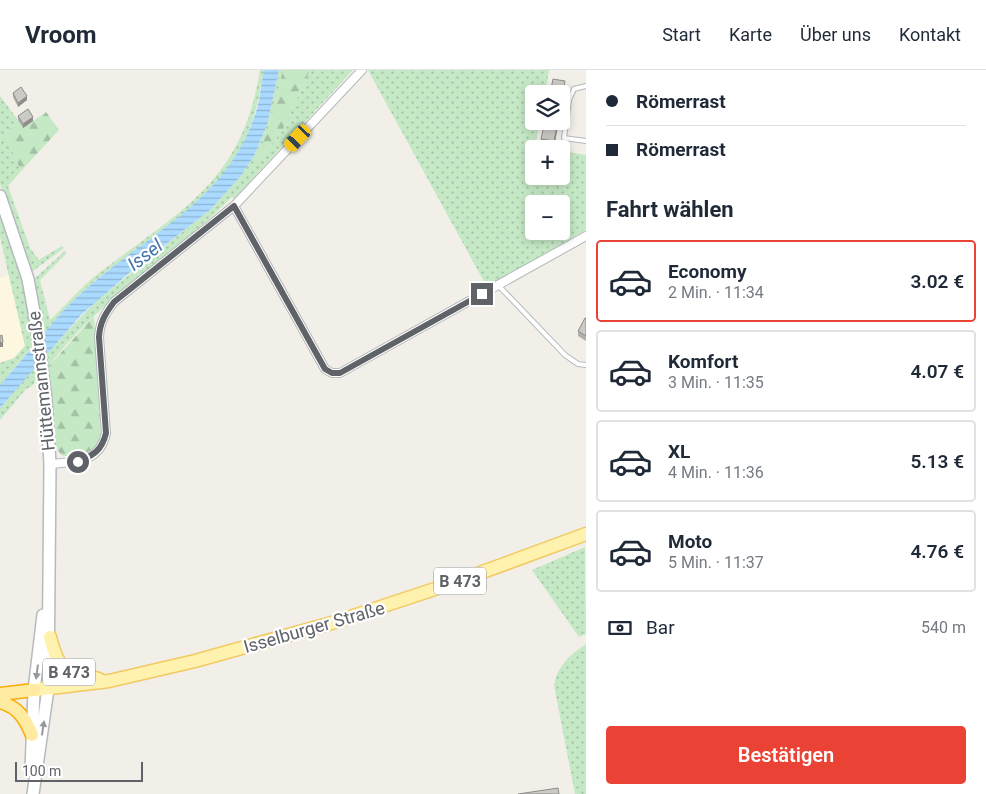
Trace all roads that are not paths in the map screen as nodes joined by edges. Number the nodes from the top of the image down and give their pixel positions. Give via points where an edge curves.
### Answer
1 (362, 70) edge
2 (586, 86) edge
3 (586, 141) edge
4 (0, 196) edge
5 (234, 206) junction
6 (586, 236) edge
7 (498, 285) junction
8 (586, 365) edge
9 (50, 464) junction
10 (586, 534) edge
11 (48, 571) junction
12 (50, 637) junction
13 (109, 681) junction
14 (48, 689) junction
15 (34, 690) junction
16 (0, 694) edge
17 (0, 702) edge
18 (32, 735) junction
19 (32, 794) edge

1 - 5 street
2 - 3 lane via 574,89 569,100 564,138
4 - 9 main road, Hüttemannstraße via 28,279 43,370
5 - 7 street via 325,369 332,373 340,373
5 - 9 street via 114,302 104,315 99,337 106,433 103,445 94,455 78,462
6 - 7 street
7 - 8 lane via 565,356
9 - 11 main road, Hüttemannstraße
10 - 13 main road, Isselburger Straße / B 473 via 389,605 195,661
11 - 12 main road, Hüttemannstraße
11 -> 15 main road, Hüttemannstraße
12 - 13 main road, B 473 via 56,660 63,668
12 - 14 main road, Hüttemannstraße
13 - 14 main road, Isselburger Straße / B 473
14 - 15 main road, Isselburger Straße / B 473
19 -> 14 main road, Hüttemannstraße
15 - 16 highway, B 473
15 - 18 main road, Hüttemannstraße
17 - 18 highway via 26,718
18 - 19 main road, Hüttemannstraße

